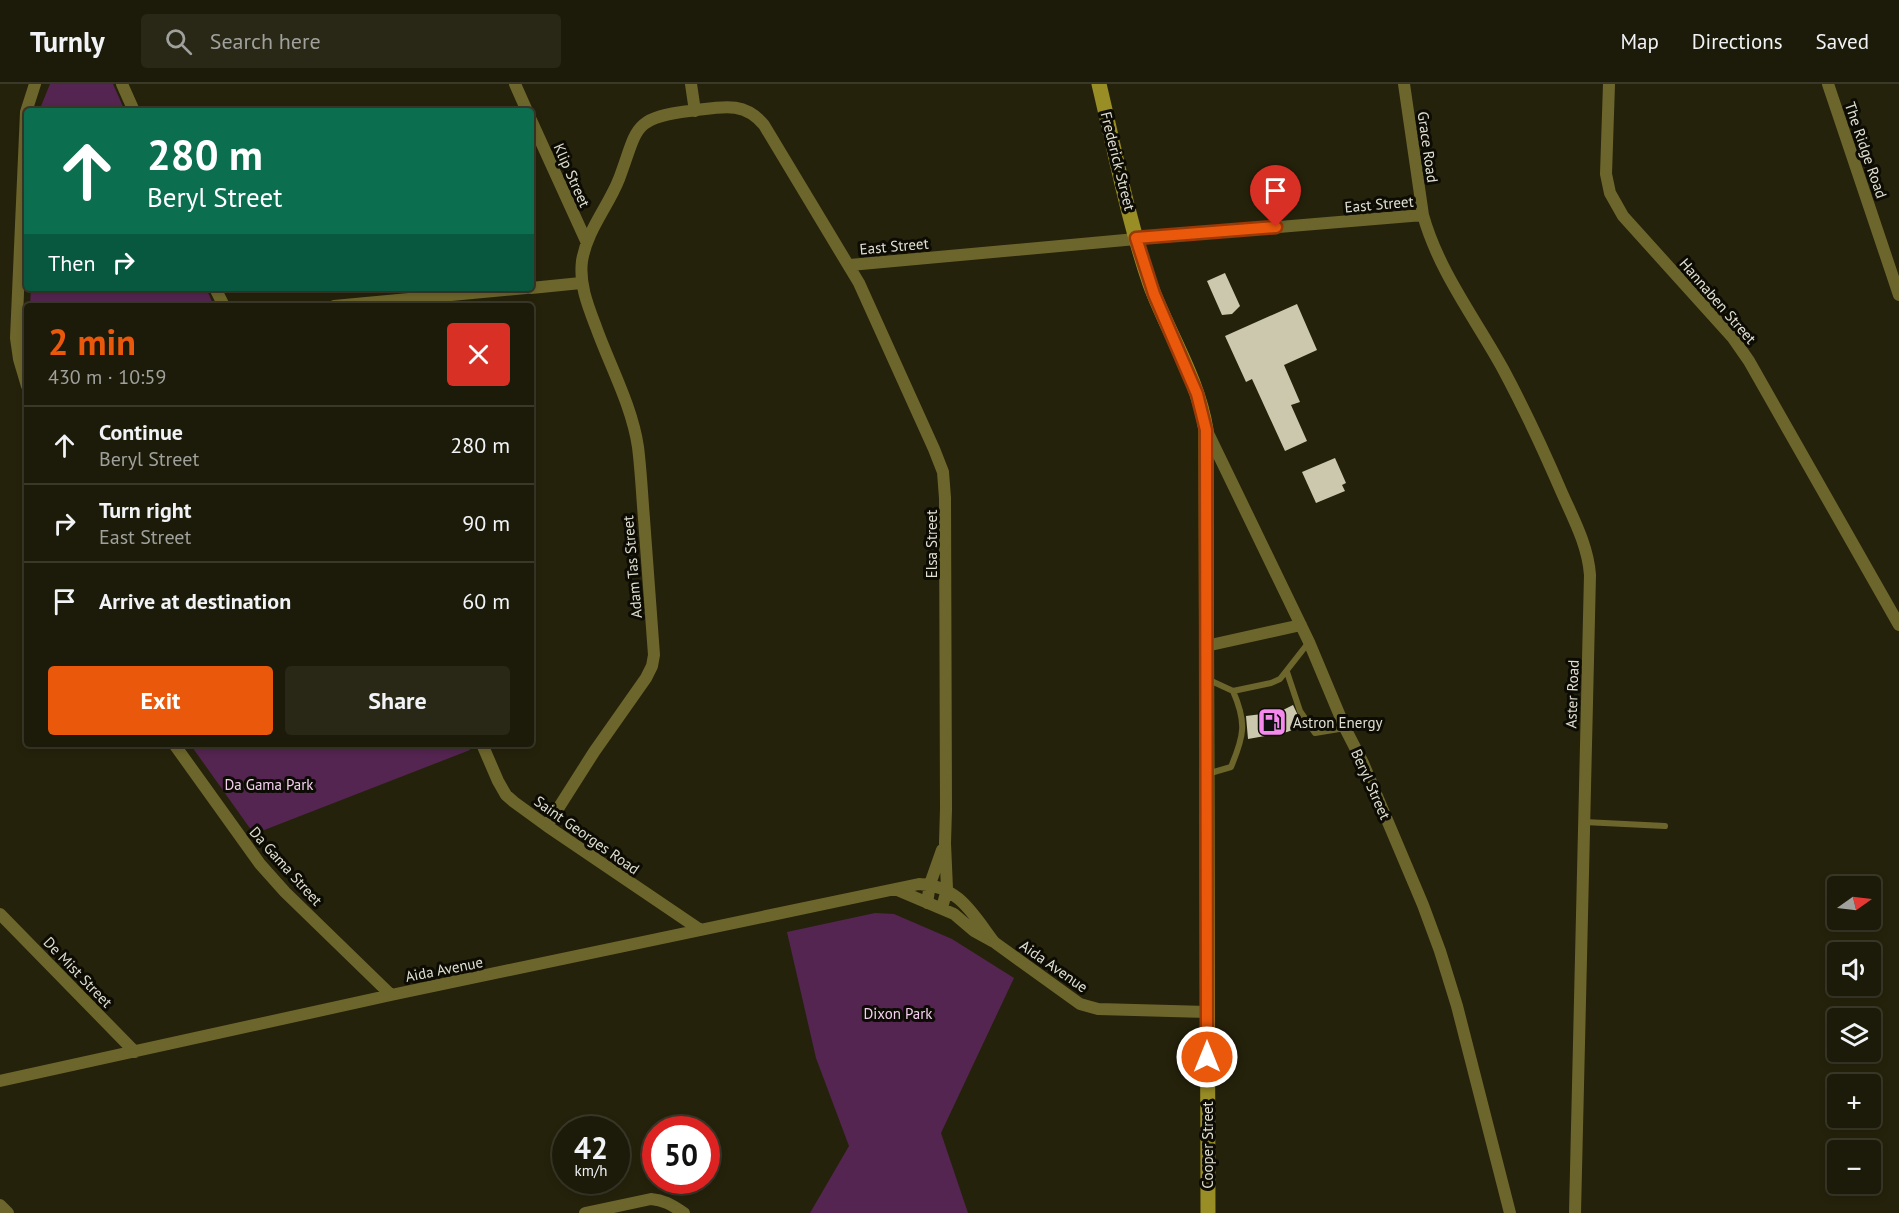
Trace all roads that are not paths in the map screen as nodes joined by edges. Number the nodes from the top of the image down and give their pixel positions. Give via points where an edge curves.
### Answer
1 (35, 84) edge
2 (122, 84) edge
3 (515, 84) edge
4 (691, 84) edge
5 (1099, 84) edge
6 (1404, 84) edge
7 (1609, 84) edge
8 (1828, 84) edge
9 (27, 108) edge
10 (133, 108) edge
11 (526, 108) edge
12 (695, 111) junction
13 (534, 127) edge
14 (24, 157) edge
15 (1423, 215) junction
16 (1136, 238) junction
17 (587, 243) junction
18 (850, 265) junction
19 (582, 283) junction
20 (534, 288) edge
21 (494, 291) edge
22 (1899, 295) edge
23 (366, 303) edge
24 (24, 376) edge
25 (1206, 430) junction
26 (1301, 625) junction
27 (1899, 625) edge
28 (1309, 642) junction
29 (1206, 646) junction
30 (1287, 672) junction
31 (1206, 679) junction
32 (1233, 691) junction
33 (1345, 728) junction
34 (176, 747) edge
35 (483, 747) edge
36 (1206, 774) junction
37 (1584, 822) junction
38 (546, 826) junction
39 (1665, 826) dead end
40 (945, 843) junction
41 (930, 884) junction
42 (895, 889) junction
43 (947, 889) junction
44 (927, 903) junction
45 (942, 908) junction
46 (0, 914) edge
47 (699, 929) junction
48 (994, 942) junction
49 (391, 995) junction
50 (1207, 1012) junction
51 (135, 1052) junction
52 (0, 1081) edge
53 (0, 1205) edge
54 (8, 1213) edge
55 (585, 1213) edge
56 (684, 1213) edge
57 (1208, 1213) edge
58 (1510, 1213) edge
59 (1575, 1213) edge

1 - 9 street
2 - 10 street
3 - 11 street
4 - 12 street
5 - 16 main road, Frederick Street
6 - 15 street, Grace Road
7 - 27 street, Hannaben Street via 1606,183 1616,205 1741,349
8 - 22 street, The Ridge Road
12 - 17 street, East Street via 662,115 643,124 635,135 615,191
12 - 18 street, East Street via 735,107 758,118
13 - 17 street, Klip Street
14 - 24 street via 16,338
15 - 16 street, East Street
15 - 37 street, Aster Road via 1451,282 1503,369 1542,446 1589,561
16 - 18 street, East Street
16 - 25 main road, Beryl Street via 1154,294 1197,394
17 - 19 street, East Street
18 - 40 street, Elsa Street via 945,480
19 - 20 street
19 - 38 street, Adam Tas Street via 638,448 654,655 646,678
21 - 23 street
25 - 26 street, Beryl Street
25 - 29 main road, Cooper Street
26 - 28 street, Beryl Street
26 - 29 street
28 - 30 lane
28 - 33 street, Beryl Street
29 - 31 main road, Cooper Street
30 - 32 lane via 1271,683
30 - 33 lane via 1300,711 1315,733
31 - 32 lane
31 - 36 main road, Cooper Street
32 - 36 lane via 1240,707 1241,744 1231,767
33 - 58 street, Beryl Street via 1440,951
34 - 49 street, Da Gama Street via 260,864
35 - 38 street, Saint Georges Road via 506,795
36 - 50 main road, Cooper Street
37 - 39 lane
37 - 59 street, Aster Road
38 - 47 street, Saint Georges Road
40 - 41 street, Elsa Street
40 - 43 street, Elsa Street
41 - 42 street, Aida Avenue
41 - 43 street, Aida Avenue
41 - 44 street, Elsa Street
42 - 44 street, Aida Avenue
42 - 47 street, Aida Avenue
43 - 45 street, Elsa Street
43 - 48 street, Aida Avenue
44 - 45 street, Aida Avenue
45 - 48 street, Aida Avenue
46 - 51 street, De Mist Street
47 - 49 street, Aida Avenue
48 - 50 street, Aida Avenue via 1080,1004 1098,1009
49 - 51 street, Aida Avenue
50 - 57 main road, Cooper Street
51 - 52 street, Aida Avenue
53 - 54 street
55 - 56 street via 651,1199 670,1203

